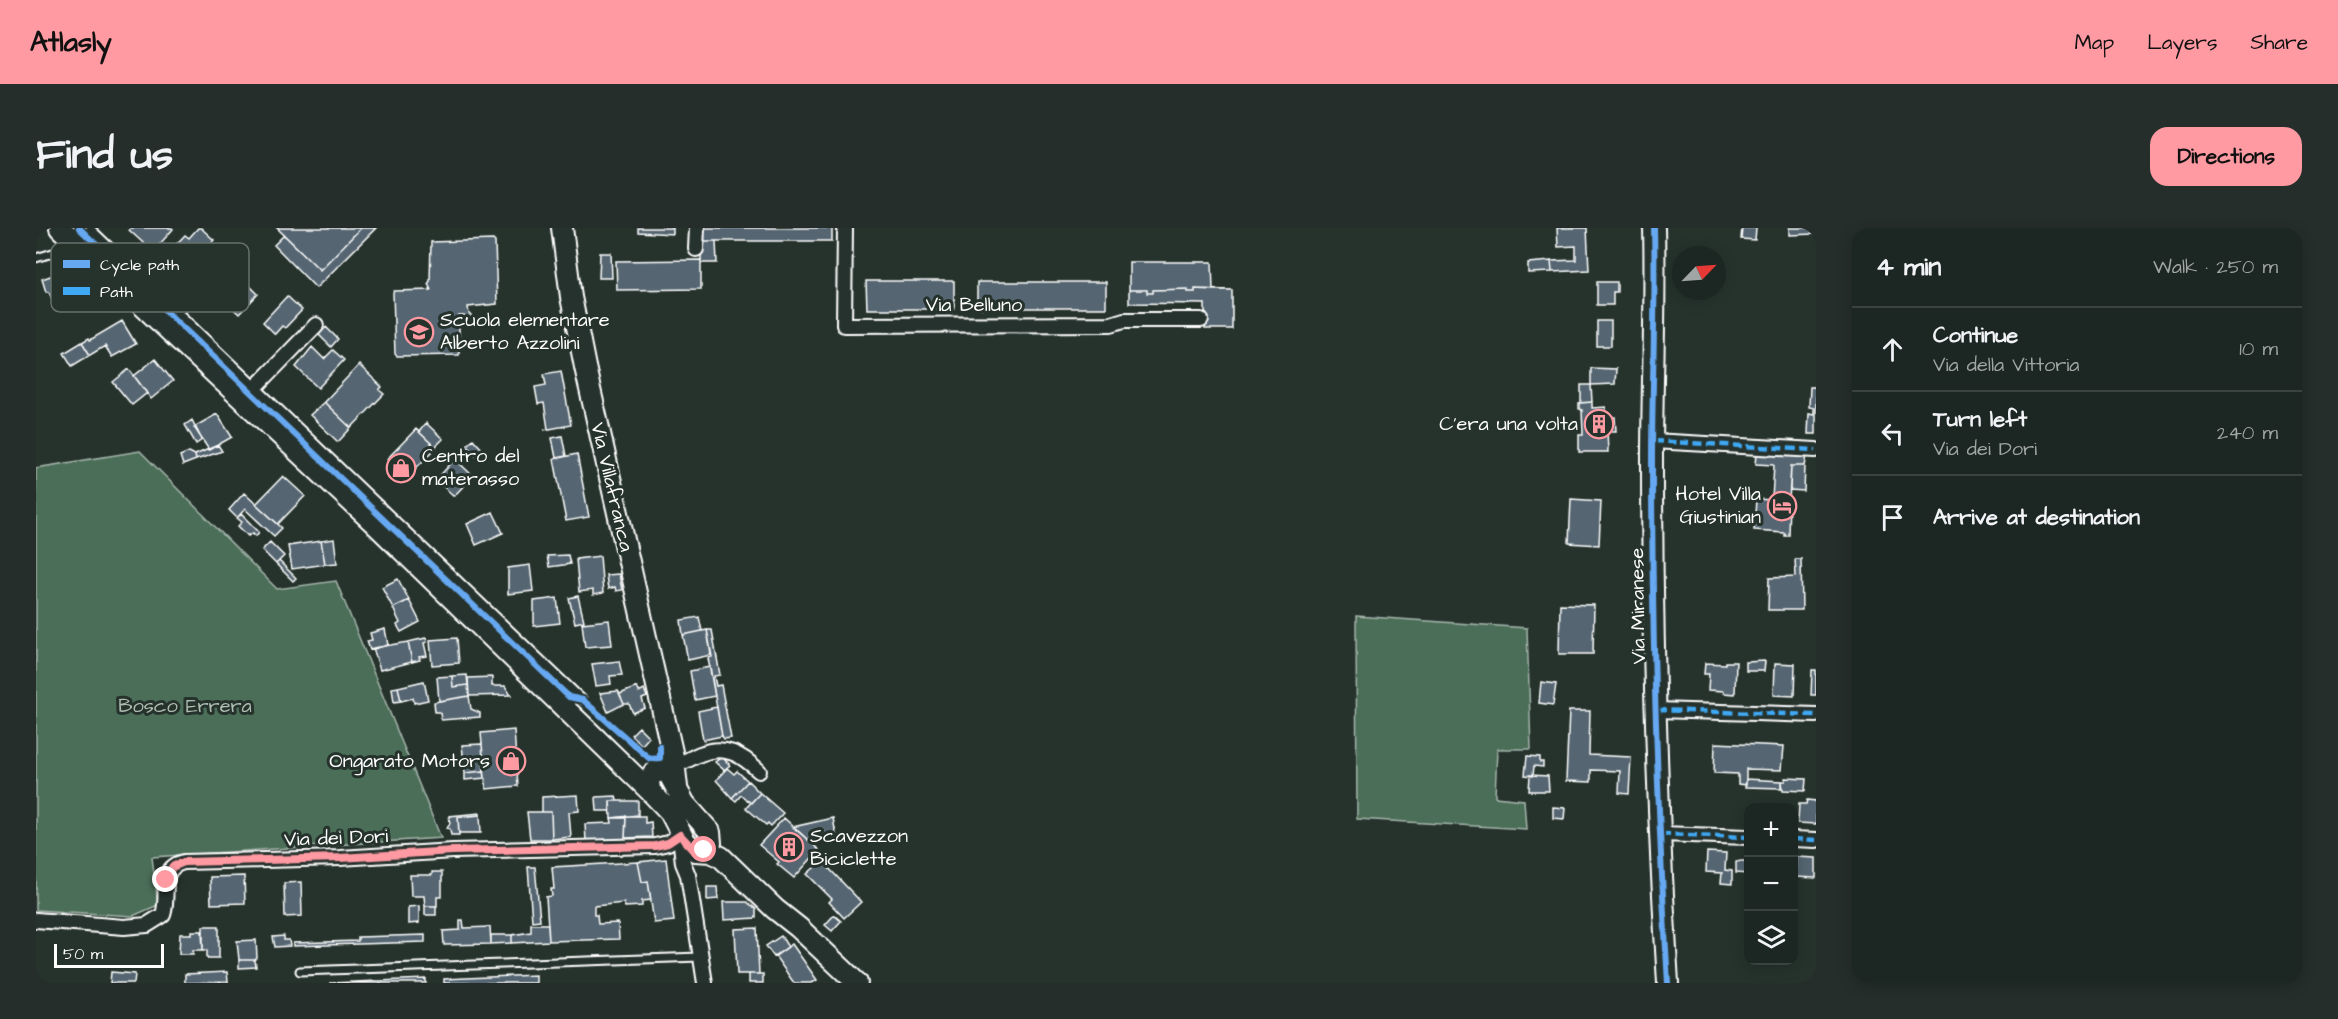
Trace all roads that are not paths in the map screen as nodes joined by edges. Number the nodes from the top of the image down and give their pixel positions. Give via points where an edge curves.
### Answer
1 (60, 228) edge
2 (90, 228) edge
3 (562, 228) edge
4 (697, 228) edge
5 (845, 228) edge
6 (1654, 228) edge
7 (76, 243) edge
8 (103, 243) edge
9 (36, 248) edge
10 (696, 249) dead end
11 (51, 254) edge
12 (44, 256) junction
13 (36, 258) edge
14 (162, 312) edge
15 (165, 312) edge
16 (178, 312) edge
17 (171, 319) junction
18 (1201, 320) dead end
19 (316, 325) dead end
20 (250, 393) junction
21 (1653, 441) junction
22 (1816, 450) edge
23 (1657, 710) junction
24 (1816, 715) edge
25 (759, 771) dead end
26 (659, 775) junction
27 (1661, 834) junction
28 (680, 835) junction
29 (1744, 837) edge
30 (1798, 839) edge
31 (1816, 840) edge
32 (704, 845) junction
33 (688, 875) junction
34 (36, 920) edge
35 (700, 957) junction
36 (300, 971) dead end
37 (705, 983) edge
38 (857, 983) edge
39 (1668, 983) edge

1 - 7 main road
2 - 8 lane
3 - 26 main road, Via Villafranca via 580,346 669,745
4 - 10 street
5 - 18 street, Via Belluno via 844,325
6 - 21 main road, Via Miranese
9 - 12 lane
11 - 12 lane
12 - 13 lane
14 - 17 main road
15 - 17 lane
16 - 17 lane
17 - 20 main road
19 - 20 street
20 - 26 main road via 615,744 639,766
21 - 22 street
21 - 23 main road, Via Miranese
23 - 24 street
23 - 27 main road, Via Miranese
25 - 26 street via 732,751 718,749 701,753
26 - 28 main road
26 - 32 main road, Via Villafranca via 677,787
27 - 29 street
27 - 39 main road, Via Miranese
28 - 32 main road via 695,851
28 - 33 street
28 - 34 street, Via dei Dori via 655,846 184,862 168,872 163,915 147,925 124,927
30 - 31 street
32 - 33 street
32 - 38 main road via 720,838 799,928
33 - 35 street
35 - 36 lane
35 - 37 street

